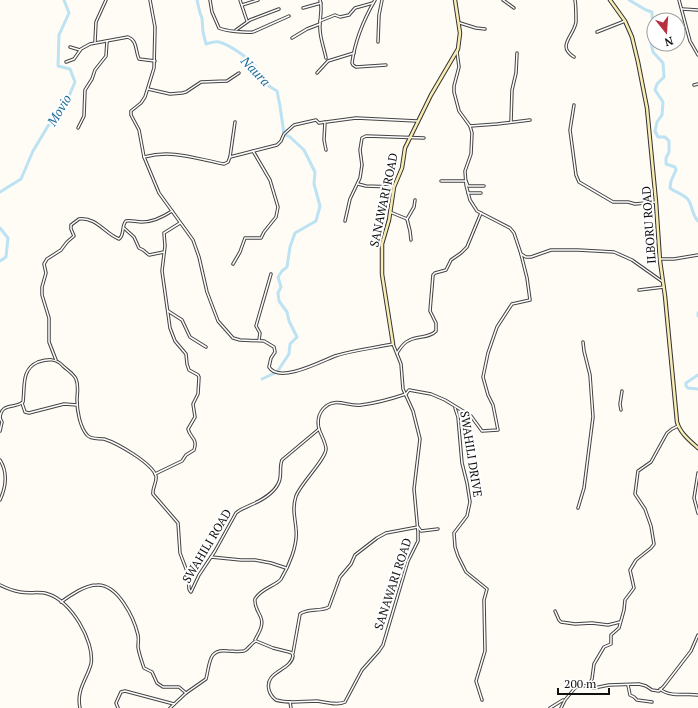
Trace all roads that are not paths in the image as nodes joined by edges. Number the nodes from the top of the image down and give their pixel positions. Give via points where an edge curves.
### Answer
1 (106, 0) edge
2 (150, 0) edge
3 (210, 0) edge
4 (240, 0) edge
5 (258, 0) edge
6 (375, 0) edge
7 (382, 0) edge
8 (455, 0) edge
9 (503, 0) edge
10 (575, 0) edge
11 (610, 0) edge
12 (679, 0) edge
13 (321, 1) edge
14 (373, 3) junction
15 (242, 5) junction
16 (303, 8) dead end
17 (514, 8) dead end
18 (279, 9) dead end
19 (682, 9) junction
20 (698, 10) edge
21 (289, 16) dead end
22 (247, 21) junction
23 (320, 21) junction
24 (625, 21) junction
25 (459, 23) junction
26 (320, 24) junction
27 (485, 29) dead end
28 (236, 31) junction
29 (597, 32) dead end
30 (292, 38) dead end
31 (107, 41) junction
32 (95, 42) junction
33 (378, 42) dead end
34 (70, 46) dead end
35 (80, 50) junction
36 (457, 51) junction
37 (354, 53) junction
38 (517, 53) dead end
39 (698, 55) edge
40 (574, 57) dead end
41 (326, 58) dead end
42 (154, 61) junction
43 (66, 62) dead end
44 (386, 65) dead end
45 (239, 72) dead end
46 (317, 73) dead end
47 (698, 84) edge
48 (694, 85) dead end
49 (148, 89) junction
50 (574, 105) dead end
51 (530, 120) dead end
52 (417, 121) junction
53 (235, 122) dead end
54 (325, 122) junction
55 (511, 122) junction
56 (470, 126) junction
57 (78, 128) dead end
58 (410, 137) junction
59 (424, 138) dead end
60 (326, 150) dead end
61 (253, 151) junction
62 (144, 157) junction
63 (230, 157) junction
64 (441, 181) dead end
65 (466, 181) junction
66 (358, 184) junction
67 (484, 186) dead end
68 (394, 187) junction
69 (468, 193) junction
70 (481, 193) dead end
71 (415, 200) dead end
72 (656, 202) junction
73 (172, 211) junction
74 (390, 212) junction
75 (481, 212) junction
76 (407, 219) junction
77 (345, 221) dead end
78 (180, 223) junction
79 (124, 227) junction
80 (411, 240) dead end
81 (164, 252) junction
82 (521, 254) junction
83 (698, 255) edge
84 (660, 259) junction
85 (233, 264) dead end
86 (271, 274) dead end
87 (663, 282) junction
88 (664, 287) junction
89 (639, 290) dead end
90 (168, 311) junction
91 (260, 340) junction
92 (583, 342) dead end
93 (393, 344) junction
94 (206, 346) dead end
95 (397, 353) junction
96 (56, 360) junction
97 (622, 391) dead end
98 (406, 394) junction
99 (22, 403) junction
100 (77, 405) junction
101 (454, 406) junction
102 (621, 410) dead end
103 (0, 418) edge
104 (678, 426) junction
105 (319, 429) junction
106 (0, 431) edge
107 (698, 448) edge
108 (0, 460) edge
109 (698, 472) edge
110 (155, 474) junction
111 (0, 500) edge
112 (578, 508) dead end
113 (698, 513) edge
114 (418, 527) junction
115 (438, 530) dead end
116 (211, 557) junction
117 (286, 568) junction
118 (0, 585) edge
119 (61, 602) junction
120 (555, 611) dead end
121 (620, 622) junction
122 (698, 635) edge
123 (254, 642) junction
124 (292, 653) junction
125 (628, 685) junction
126 (588, 686) junction
127 (660, 689) junction
128 (186, 692) junction
129 (698, 695) edge
130 (482, 700) dead end
131 (565, 700) junction
132 (290, 702) junction
133 (652, 702) dead end
134 (174, 704) junction
135 (80, 708) edge
136 (118, 708) edge
137 (170, 708) edge
138 (291, 708) edge
139 (550, 708) edge
140 (561, 708) edge

1 - 32 street via 96,22
2 - 42 street via 155,27
3 - 28 street via 218,28
4 - 15 street
5 - 15 street
6 - 14 street
7 - 33 street
8 - 25 street, SANAWARI ROAD
9 - 17 street
10 - 40 street via 576,21 566,47
11 - 24 street, ILBORU ROAD
12 - 19 street
13 - 16 street
13 - 23 street
14 - 23 street via 355,8 349,15 335,15
14 - 37 street
15 - 22 street
18 - 22 street
19 - 20 street
19 - 39 street via 690,41
21 - 28 street via 253,32
22 - 28 street
23 - 26 street
24 - 29 street
24 - 72 street, ILBORU ROAD via 637,53 646,104
25 - 27 street
25 - 36 street, SANAWARI ROAD
26 - 30 street
26 - 41 street
31 - 32 street
31 - 42 street via 129,38 135,45 139,59
31 - 57 street via 106,56 95,70 85,90 84,114
32 - 35 street
34 - 35 street
35 - 43 street via 76,58
36 - 52 street, SANAWARI ROAD
36 - 56 street via 459,67 454,92 459,110
37 - 44 street via 354,66
37 - 46 street via 328,61
38 - 55 street
42 - 49 street
45 - 49 street via 227,81 201,82 182,93 170,94
47 - 48 street
49 - 62 street via 144,100 131,113 139,130
50 - 72 street via 570,130 579,182 614,203
51 - 55 street
52 - 54 street via 356,118
52 - 58 street, SANAWARI ROAD
53 - 63 street
54 - 60 street
54 - 61 street via 319,123 316,120 294,125 277,145
55 - 56 street
56 - 65 street via 472,143 465,171
58 - 59 street
58 - 66 street via 362,138 362,165
58 - 68 street, SANAWARI ROAD via 404,148 402,168
61 - 63 street
61 - 85 street via 270,180 278,209 276,217 261,238 245,238
62 - 63 street via 176,154 224,164
62 - 73 street via 159,193
64 - 65 street
65 - 67 street via 468,186
65 - 69 street
66 - 68 street
66 - 77 street via 350,198
68 - 74 street, SANAWARI ROAD
69 - 70 street
69 - 75 street via 477,211
71 - 76 street
72 - 84 street, ILBORU ROAD
73 - 78 street
73 - 79 street via 150,221 127,220 123,224
74 - 76 street
74 - 93 street, SANAWARI ROAD via 382,244 382,274
75 - 82 street via 510,228
75 - 95 street via 465,249 451,260 446,270 433,275 430,311 436,323 436,331 410,340
76 - 80 street
78 - 81 street via 165,232
78 - 91 street via 193,240 218,321 233,338
79 - 81 street via 134,237 139,248 149,255
79 - 96 street via 119,239 92,221 79,219 70,227 74,236 61,250 45,261 46,276 42,295 49,318 49,342
81 - 90 street via 162,271
82 - 87 street via 531,257 552,250 614,252 632,260
82 - 101 street via 530,300 512,304 500,321 488,353 483,377 498,430 482,431 471,416
83 - 84 street
84 - 87 street, ILBORU ROAD
86 - 91 street via 256,326
87 - 88 street, ILBORU ROAD
88 - 89 street
88 - 104 street, ILBORU ROAD
90 - 94 street via 182,320 190,337
90 - 110 street via 173,337 186,352 190,370 199,378 197,396 193,404 195,417 188,429 195,439 195,444 194,450 182,461
91 - 93 street via 274,347 275,352 269,367 279,373 304,369 354,351
92 - 112 street via 590,378 593,417 584,488
93 - 95 street, SANAWARI ROAD
95 - 98 street, SANAWARI ROAD
96 - 99 street via 35,363 29,368
96 - 100 street via 76,379
97 - 102 street
98 - 101 street via 409,390 430,394
98 - 105 street via 374,404 356,406 332,402 321,411
98 - 114 street, SANAWARI ROAD via 420,439 414,489
99 - 100 street via 28,414 64,404
99 - 103 street via 6,408
100 - 110 street via 87,435 128,450
101 - 130 street, SWAHILI DRIVE via 458,417 462,463 470,497 466,516 454,533 455,547 466,572 487,589 484,600 485,651 476,679
103 - 106 street
104 - 107 street, ILBORU ROAD
104 - 121 street via 669,431 652,461 637,473 635,494 645,509 654,544 636,560 630,570 634,587 625,600
105 - 116 street, SWAHILI ROAD via 282,460 279,481 273,491 236,513
105 - 117 street via 325,453 306,479 293,506 296,540
108 - 111 street via 6,480
109 - 113 street via 694,498
110 - 116 street, SWAHILI ROAD via 153,494 178,523 180,553 188,574 190,592
114 - 115 street via 421,531
114 - 124 street via 386,533 355,554 349,567 340,576 329,607 300,614
114 - 132 street, SANAWARI ROAD via 418,540 408,561 382,645 362,670 347,700 340,704
116 - 117 street via 255,560
117 - 123 street via 280,581 262,591 254,599 262,623
118 - 119 street via 20,592 47,594
119 - 128 street via 87,587 105,586 127,606 139,635 139,650 144,668 152,672 157,683 163,687 179,687
119 - 135 street via 71,611 83,630 91,652 90,666 79,696
120 - 121 street via 561,622 608,625
121 - 126 street via 619,629 611,635 610,644 604,647 594,664 592,679
122 - 127 street via 690,651
123 - 124 street
123 - 128 street via 245,651 215,652 206,679
124 - 132 street, SANAWARI ROAD via 291,662 270,678 268,684 273,698
125 - 126 street via 594,688
125 - 127 street via 642,684 656,691
125 - 133 street via 630,695 637,700
126 - 131 street via 577,687
127 - 129 street via 674,694
128 - 134 street
131 - 139 street
131 - 140 street
132 - 138 street
134 - 136 street via 124,691 116,703
134 - 137 street

